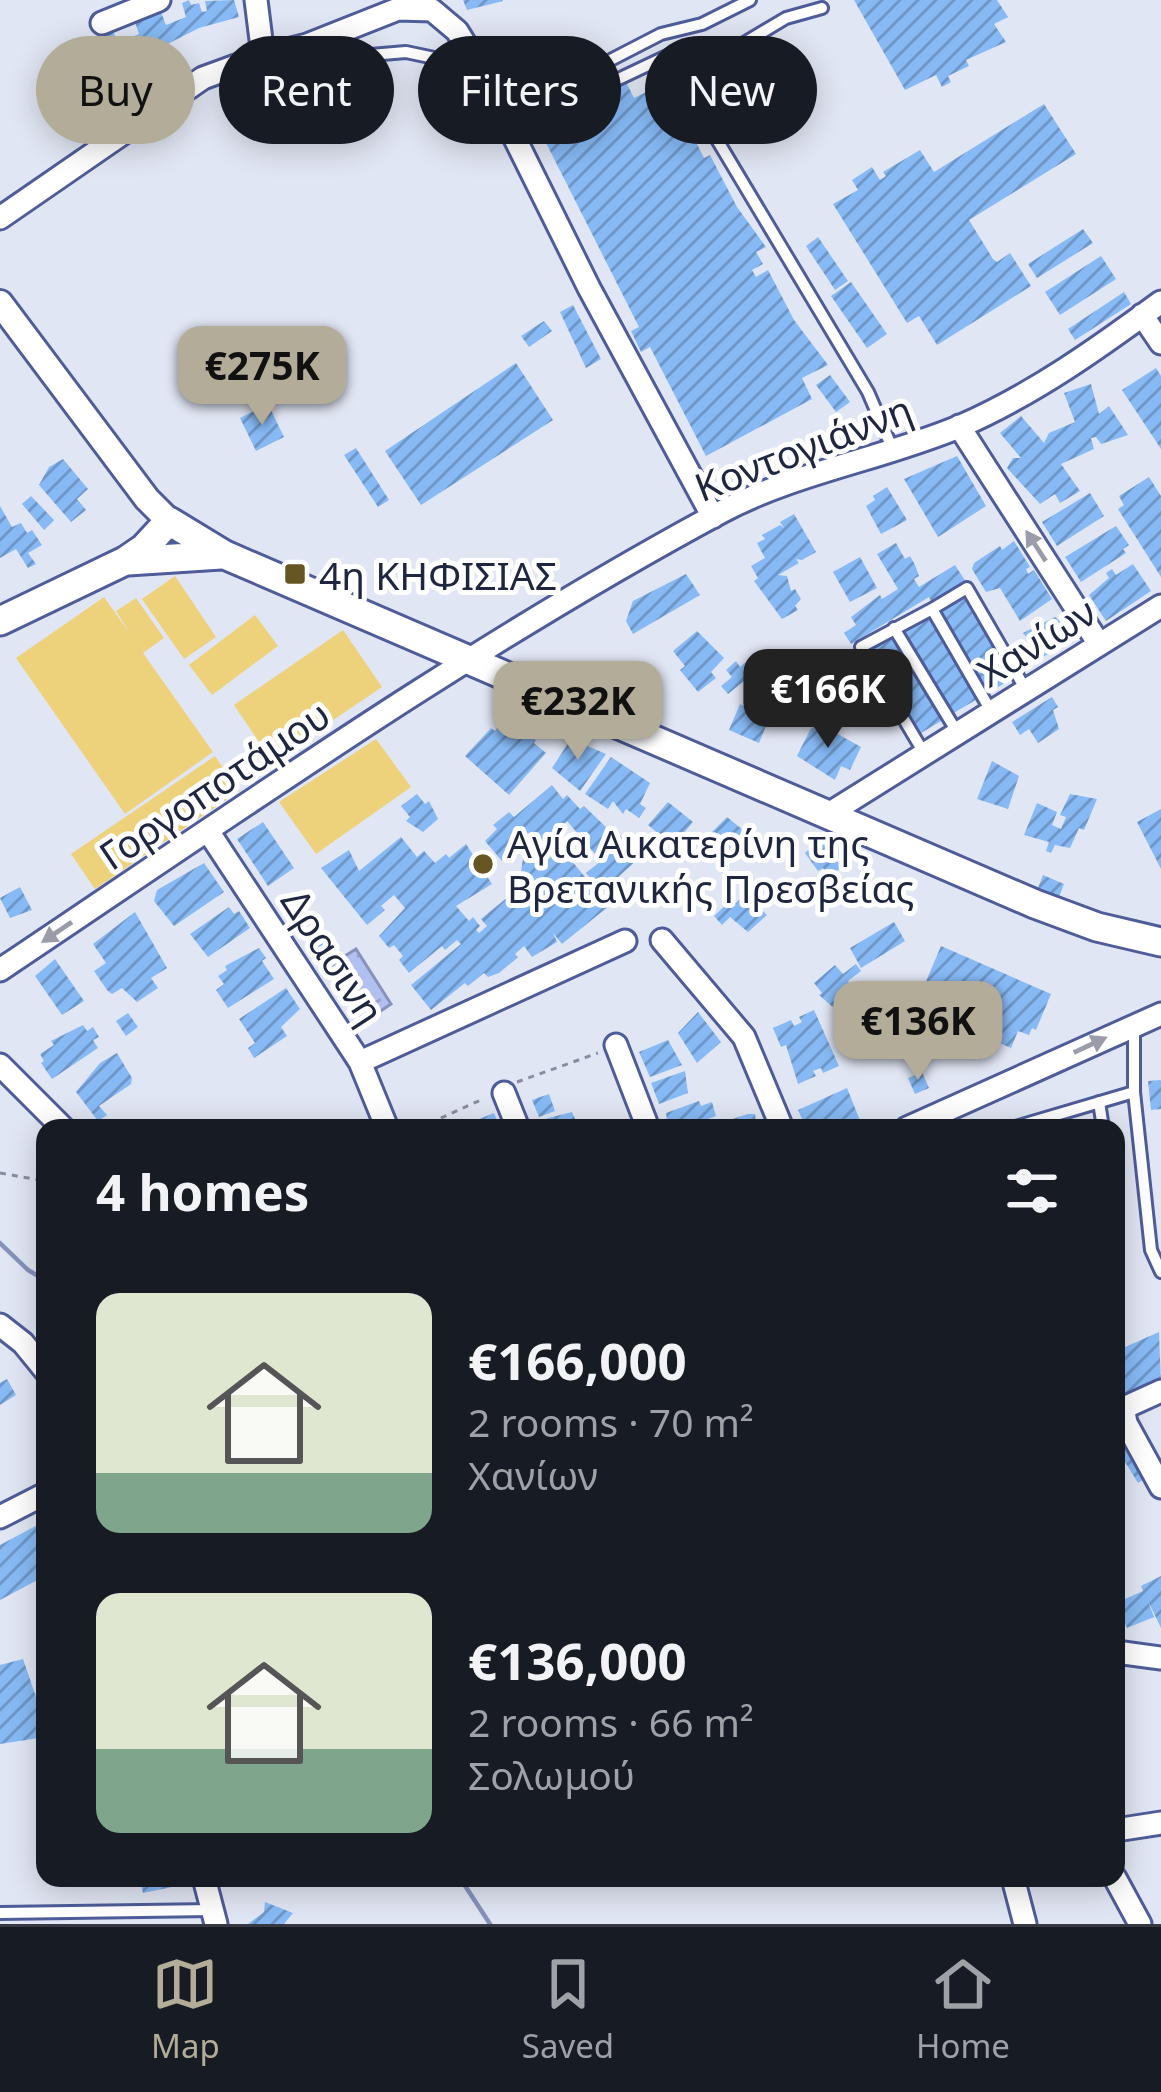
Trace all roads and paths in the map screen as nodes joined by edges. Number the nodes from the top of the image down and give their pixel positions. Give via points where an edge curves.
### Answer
1 (159, 0) edge
2 (256, 0) edge
3 (750, 0) edge
4 (793, 0) edge
5 (821, 8) dead end
6 (800, 12) junction
7 (102, 23) dead end
8 (260, 36) edge
9 (330, 36) edge
10 (458, 36) edge
11 (759, 36) edge
12 (621, 55) edge
13 (219, 72) edge
14 (519, 144) edge
15 (720, 144) edge
16 (0, 218) edge
17 (0, 304) edge
18 (1152, 309) edge
19 (1161, 343) edge
20 (959, 426) junction
21 (893, 450) junction
22 (713, 517) junction
23 (169, 521) junction
24 (225, 555) junction
25 (125, 561) junction
26 (1161, 606) edge
27 (932, 609) junction
28 (0, 621) edge
29 (895, 628) junction
30 (1099, 644) junction
31 (469, 658) junction
32 (1026, 689) junction
33 (991, 711) junction
34 (957, 732) junction
35 (924, 753) junction
36 (827, 815) junction
37 (208, 831) junction
38 (662, 940) dead end
39 (625, 941) dead end
40 (1161, 942) edge
41 (0, 970) edge
42 (1161, 1014) edge
43 (1134, 1024) junction
44 (616, 1045) dead end
45 (360, 1062) junction
46 (0, 1065) edge
47 (1134, 1092) junction
48 (504, 1093) dead end
49 (1099, 1102) junction
50 (54, 1119) edge
51 (383, 1119) edge
52 (514, 1119) edge
53 (645, 1119) edge
54 (778, 1119) edge
55 (927, 1119) edge
56 (1042, 1119) edge
57 (1102, 1119) edge
58 (0, 1173) edge
59 (36, 1179) edge
60 (1161, 1272) edge
61 (0, 1325) edge
62 (36, 1359) edge
63 (1161, 1391) edge
64 (1125, 1410) edge
65 (1125, 1418) edge
66 (1161, 1487) edge
67 (36, 1499) edge
68 (0, 1517) edge
69 (1125, 1653) edge
70 (1161, 1658) edge
71 (1161, 1822) edge
72 (1125, 1828) edge
73 (206, 1887) edge
74 (1015, 1887) edge
75 (1120, 1887) edge
76 (0, 1913) edge
77 (214, 1917) edge
78 (1025, 1924) edge
79 (1140, 1924) edge

1 - 7 street
2 - 8 street
3 - 12 lane
4 - 6 lane
5 - 6 lane
6 - 11 lane
9 - 10 street via 415,7 432,10
13 - 16 street
14 - 22 street
15 - 21 lane via 868,392
17 - 23 street
18 - 19 street
18 - 20 street, Κοντογιάννη via 1059,375
20 - 21 street, Κοντογιάννη
30 -> 20 street
21 - 22 street, Κοντογιάννη
22 - 31 street, Κοντογιάννη
23 - 24 main road
23 - 25 main road
24 - 25 main road
24 - 31 main road
25 - 28 main road
26 - 30 street, Χανίων
27 - 29 lane
27 - 32 lane via 967,588
27 - 33 lane
29 - 34 lane
29 - 35 lane via 861,647
30 - 32 street, Χανίων
31 - 36 main road
31 - 37 street, Γοργοποτάμου
32 - 33 street, Χανίων
33 - 34 street, Χανίων
34 - 35 street, Χανίων
35 - 36 street, Χανίων
36 - 40 main road via 1035,904
37 -> 41 street, Γοργοποτάμου
37 - 45 street, Δρασινη
38 - 54 street via 744,1037
39 - 45 street
42 - 43 street
43 - 47 lane
55 -> 43 street
44 - 53 street
45 - 51 street, Δρασινη
46 - 50 street
47 - 49 lane
47 - 60 lane via 1151,1250
48 - 52 street
49 - 56 lane
49 - 57 lane
58 - 59 path
61 - 62 street
63 - 64 street
65 - 66 street
67 - 68 street
69 - 70 street
71 - 72 street
73 - 77 street
74 - 78 street
75 - 79 street
76 - 77 lane

